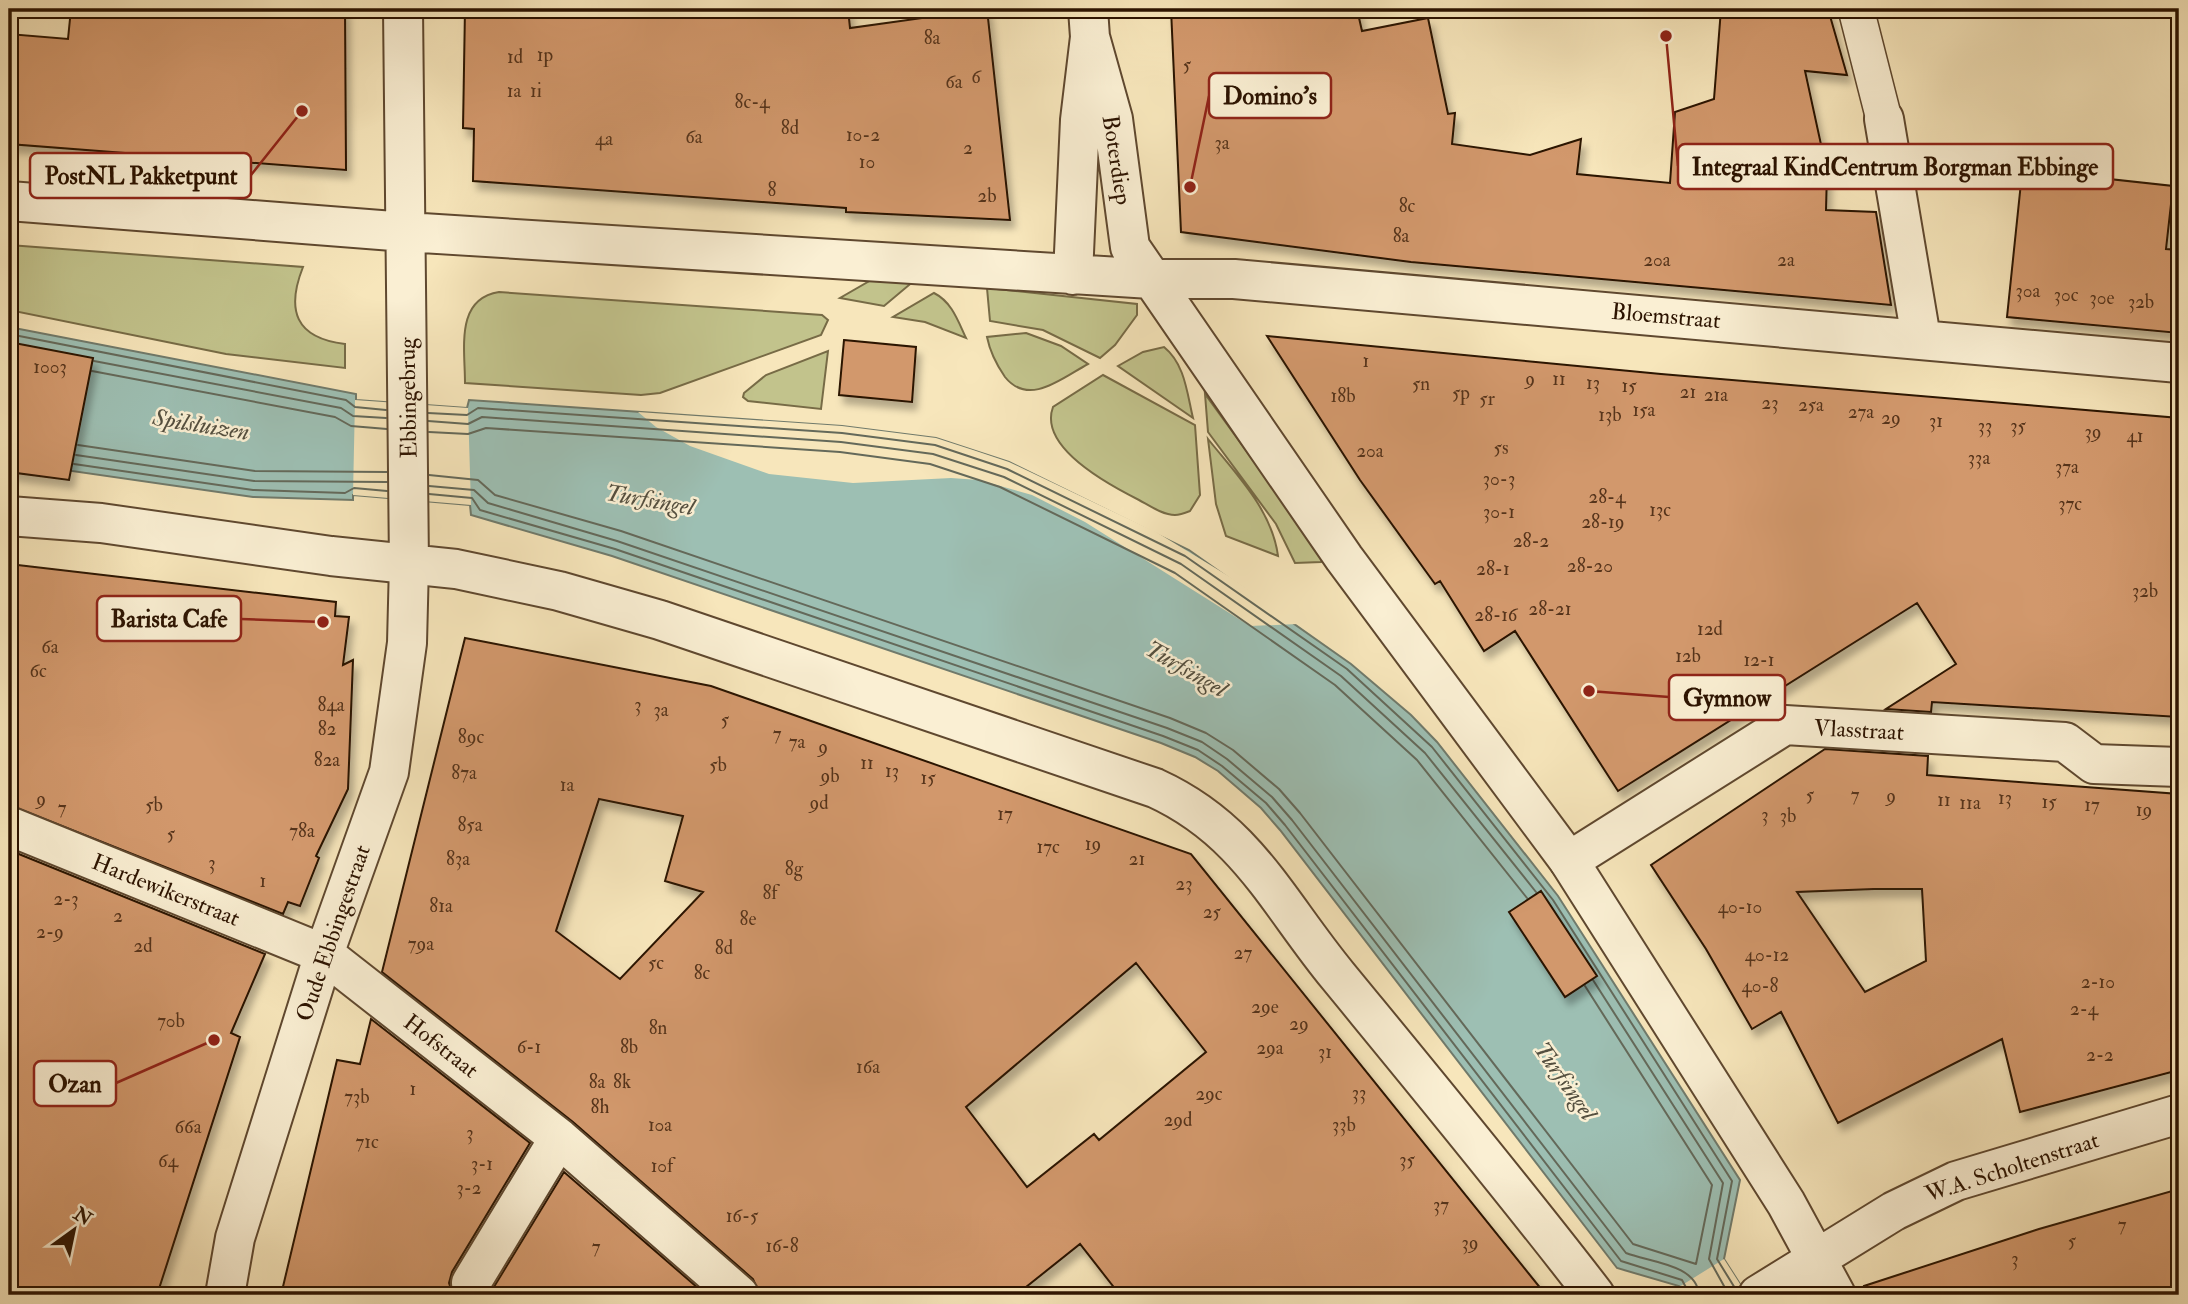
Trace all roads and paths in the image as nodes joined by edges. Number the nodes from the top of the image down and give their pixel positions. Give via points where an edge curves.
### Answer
1 (403, 9) edge
2 (1856, 9) edge
3 (1089, 23) edge
4 (1884, 119) joint
5 (9, 201) edge
6 (406, 232) junction
7 (1073, 275) junction
8 (1152, 279) junction
9 (1921, 338) junction
10 (2179, 363) edge
11 (9, 516) edge
12 (409, 564) junction
13 (2179, 766) edge
14 (9, 826) edge
15 (1569, 861) junction
16 (324, 954) junction
17 (2179, 1114) edge
18 (559, 1138) junction
19 (1816, 1258) junction
20 (471, 1283) dead end
21 (225, 1295) edge
22 (739, 1295) edge
23 (1595, 1295) edge
24 (1758, 1295) edge
25 (1836, 1295) edge

1 - 6 street, Ebbingebrug
2 - 4 street
3 - 7 street, Boterdiep
3 - 8 street, Boterdiep via 1113,119 1130,247
4 - 9 street
5 - 6 street
6 - 7 street
6 - 12 street, Ebbingebrug
7 - 8 street
8 - 9 street, Bloemstraat via 1234,279
8 - 15 street via 1344,558
9 - 10 street, Bloemstraat
11 - 12 street via 101,523
12 - 16 street, Oude Ebbingestraat via 407,643 389,772
12 - 23 street via 559,591 660,620 1155,788 1205,814 1247,854 1332,970
13 - 15 street, Vlasstraat via 2094,764 2065,742 1785,725
14 - 16 street, Hardewikerstraat
15 - 19 street via 1786,1203
16 - 18 street, Hofstraat
16 - 21 street, Oude Ebbingestraat via 235,1238
17 - 19 street, W.A. Scholtenstraat via 1956,1181 1894,1211
18 - 20 street
18 - 22 street, Hofstraat
19 - 24 street, W.A. Scholtenstraat
19 - 25 street

